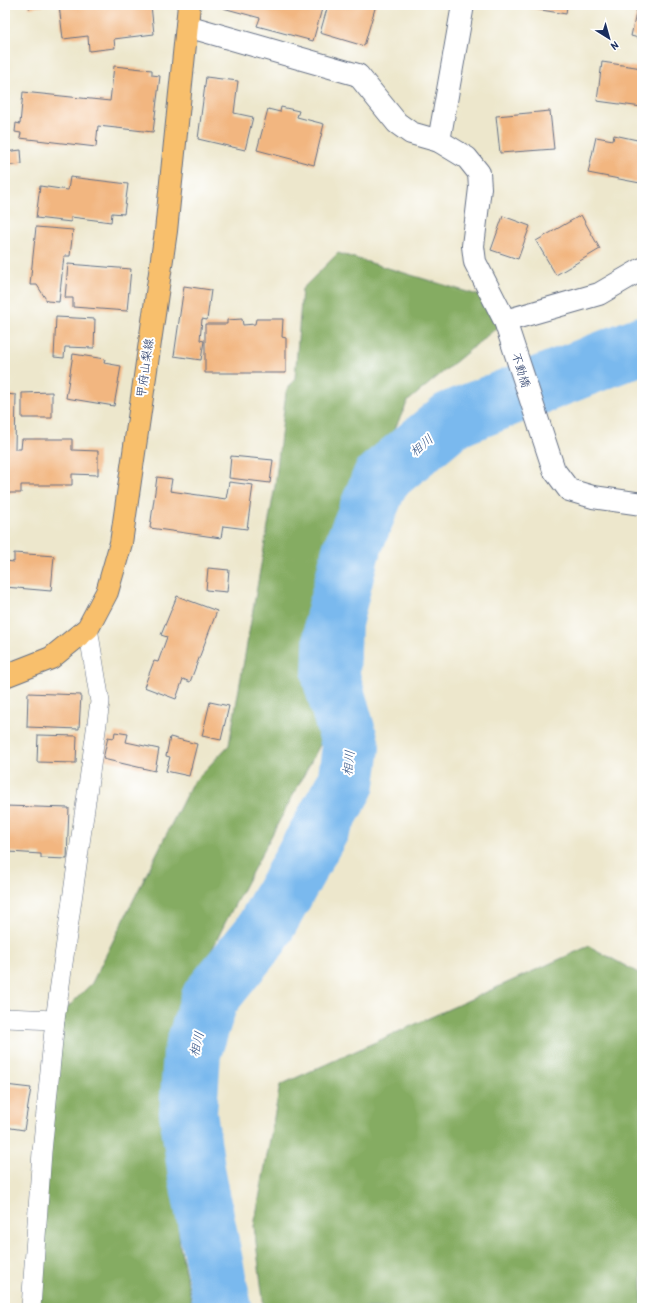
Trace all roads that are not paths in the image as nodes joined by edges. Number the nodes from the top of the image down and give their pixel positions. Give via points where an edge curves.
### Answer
1 (463, 5) edge
2 (188, 16) edge
3 (439, 141) junction
4 (642, 269) edge
5 (505, 321) junction
6 (642, 504) edge
7 (88, 628) junction
8 (5, 676) edge
9 (5, 1018) edge
10 (56, 1020) junction
11 (31, 1308) edge

1 - 3 street
2 - 3 street, 不動橋 via 358,75 397,123 411,133
2 - 7 main road, 甲府山梨線 via 166,231 121,543 106,592
3 - 5 street, 不動橋 via 467,158 479,173 480,188 473,246 475,262
4 - 5 street via 598,294
5 - 6 street, 不動橋 via 554,470 569,490 593,497
7 - 8 main road, 甲府山梨線 via 51,658
7 - 10 lane via 100,702
9 - 10 lane
10 - 11 lane via 42,1152

